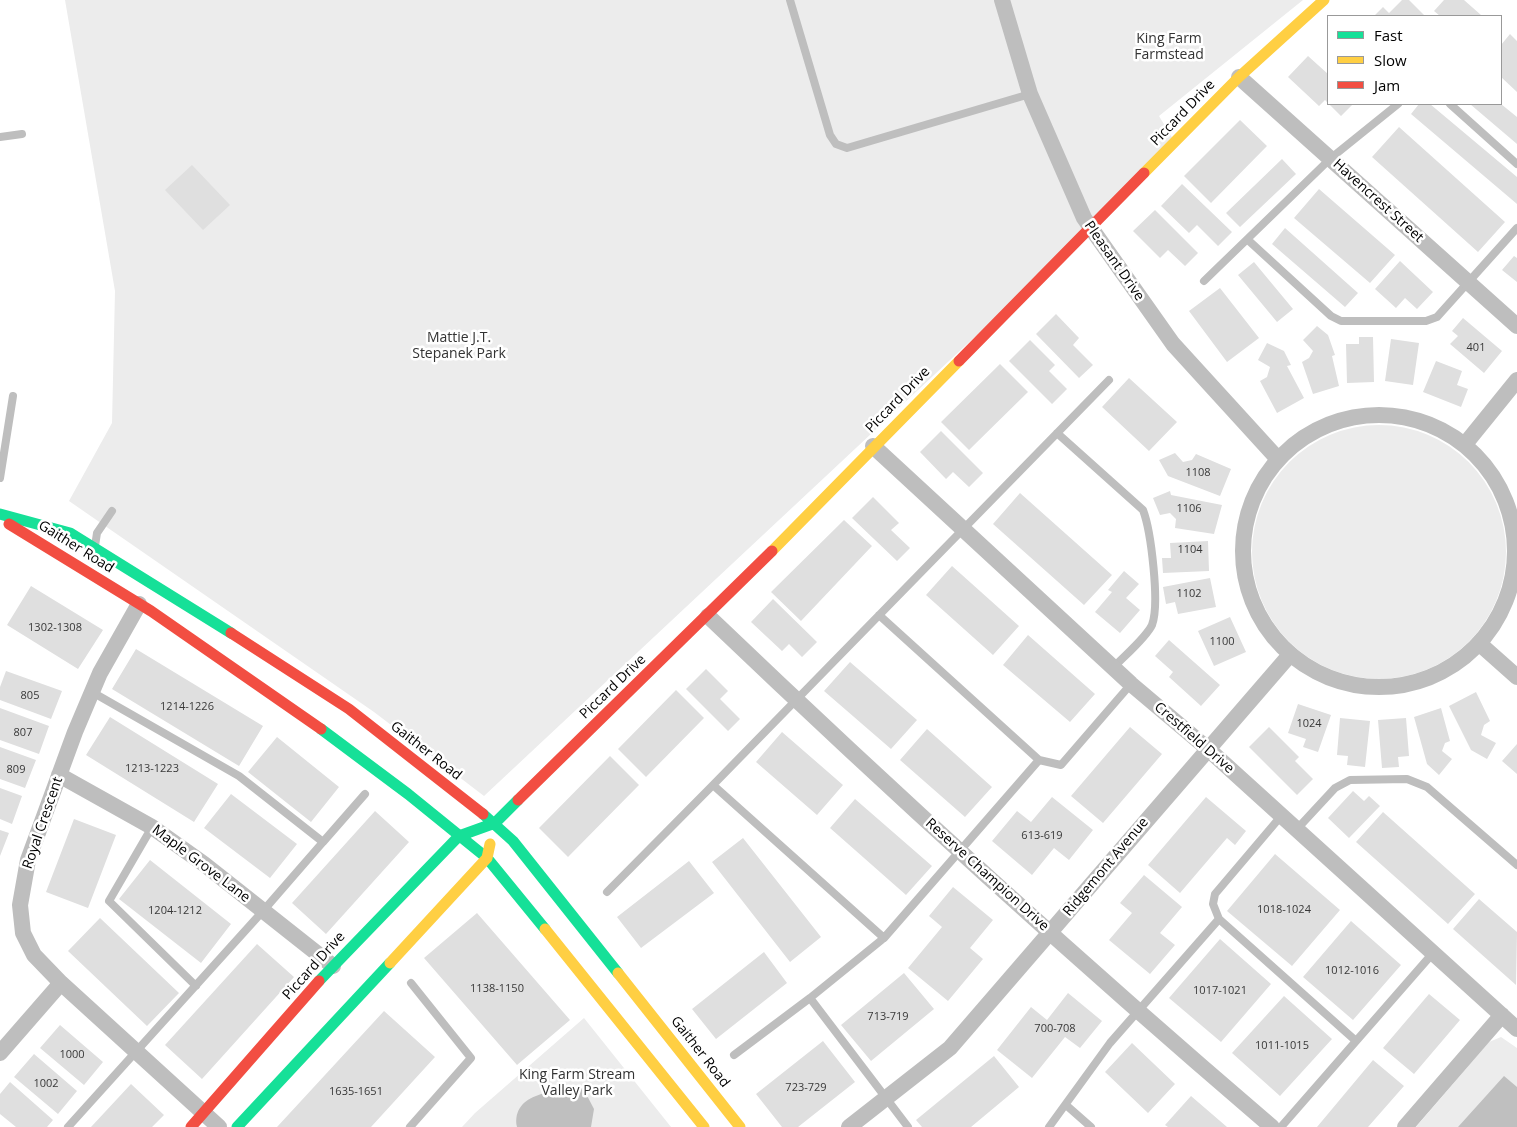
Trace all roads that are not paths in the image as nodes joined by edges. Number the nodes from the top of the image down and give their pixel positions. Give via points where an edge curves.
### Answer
1 (790, 0) edge
2 (1002, 0) edge
3 (1324, 0) edge
4 (1239, 77) junction
5 (1030, 94) junction
6 (1397, 105) edge
7 (1451, 105) edge
8 (22, 134) dead end
9 (0, 137) edge
10 (1331, 158) junction
11 (1517, 164) edge
12 (1091, 228) junction
13 (1517, 228) edge
14 (1248, 240) junction
15 (1204, 281) dead end
16 (1467, 282) junction
17 (1517, 326) edge
18 (1109, 380) dead end
19 (1517, 380) edge
20 (13, 396) dead end
21 (1057, 433) junction
22 (1466, 443) junction
23 (873, 446) junction
24 (1277, 458) junction
25 (0, 478) edge
26 (112, 511) dead end
27 (0, 514) edge
28 (0, 518) edge
29 (962, 530) junction
30 (95, 548) junction
31 (139, 604) junction
32 (879, 615) junction
33 (708, 616) junction
34 (1481, 645) junction
35 (1288, 658) junction
36 (1113, 668) junction
37 (1517, 677) edge
38 (1131, 684) junction
39 (92, 692) junction
40 (795, 699) junction
41 (1208, 749) junction
42 (1039, 760) junction
43 (59, 775) junction
44 (713, 785) junction
45 (365, 794) dead end
46 (1282, 815) junction
47 (495, 823) junction
48 (152, 827) junction
49 (1297, 829) junction
50 (459, 836) junction
51 (323, 842) junction
52 (960, 851) junction
53 (486, 858) junction
54 (1517, 865) edge
55 (607, 892) dead end
56 (264, 912) junction
57 (1219, 919) junction
58 (1050, 933) junction
59 (884, 938) junction
60 (1433, 953) junction
61 (333, 966) junction
62 (412, 982) dead end
63 (61, 983) junction
64 (196, 986) junction
65 (810, 998) junction
66 (1138, 1012) junction
67 (1502, 1015) junction
68 (1517, 1029) edge
69 (1356, 1041) junction
70 (136, 1052) junction
71 (0, 1053) edge
72 (734, 1055) dead end
73 (885, 1099) junction
74 (1066, 1105) junction
75 (204, 1113) junction
76 (68, 1127) edge
77 (191, 1127) edge
78 (219, 1127) edge
79 (236, 1127) edge
80 (410, 1127) edge
81 (704, 1127) edge
82 (740, 1127) edge
83 (849, 1127) edge
84 (908, 1127) edge
85 (1049, 1127) edge
86 (1091, 1127) edge
87 (1272, 1127) edge
88 (1281, 1127) edge
89 (1405, 1127) edge

1 - 5 lane via 830,135 836,144 847,148
2 - 5 street, Pleasant Drive
3 - 4 street, Piccard Drive
4 - 10 street, Havencrest Street
4 - 12 street, Piccard Drive
5 - 12 street, Pleasant Drive
6 - 10 lane
7 - 11 lane
8 - 9 lane
10 - 14 lane
10 - 16 street, Havencrest Street
12 - 23 street, Piccard Drive
12 - 24 street, Pleasant Drive via 1173,344
13 - 16 lane
14 - 15 lane
14 - 16 lane via 1330,316 1341,321 1426,321 1437,317
16 - 17 street, Havencrest Street
18 - 21 lane
19 - 22 street
20 - 25 lane
21 - 29 lane
21 - 36 lane via 1143,510 1149,524 1156,610 1151,626
22 - 24 street via 1428,424 1381,415 1330,424 1292,445
22 - 34 street via 1496,480 1513,524 1515,549 1511,582 1502,610
23 - 29 street, Crestfield Drive
23 - 33 street, Piccard Drive
24 - 35 street via 1254,496 1243,549 1247,586 1257,611
26 - 30 lane via 97,533
27 - 30 street, Gaither Road via 70,533
28 - 31 street, Gaither Road
29 - 32 lane
29 - 36 street, Crestfield Drive
30 - 47 street, Gaither Road via 349,709
31 - 39 street, Royal Crescent
31 - 50 street, Gaither Road via 306,718
32 - 40 lane
32 - 42 lane
33 - 40 street, Reserve Champion Drive
33 - 47 street, Piccard Drive
34 - 35 street via 1448,669 1388,688 1333,681
34 - 37 street
35 - 41 street, Ridgemont Avenue
36 - 38 street, Crestfield Drive
38 - 41 street, Crestfield Drive
38 - 42 lane via 1062,765
39 - 43 street, Royal Crescent
39 - 51 lane via 239,776
40 - 44 lane
40 - 52 street, Reserve Champion Drive
41 - 46 street, Crestfield Drive
41 - 58 street, Ridgemont Avenue
42 - 52 lane
43 - 48 street, Maple Grove Lane
43 - 63 street, Royal Crescent via 28,860 20,905 23,933 34,955
44 - 55 lane
44 - 59 lane
45 - 51 lane
46 - 49 street, Crestfield Drive
46 - 57 lane via 1215,894 1213,904
47 - 50 street, Piccard Drive
47 - 53 street
47 - 82 street, Gaither Road via 513,841
48 - 56 street, Maple Grove Lane
48 - 64 lane via 109,900
49 - 54 lane via 1335,788 1350,780 1407,779 1427,787
49 - 60 street, Crestfield Drive
50 - 53 street, Gaither Road
50 - 61 street, Piccard Drive
51 - 56 lane
52 - 58 street, Reserve Champion Drive
52 - 59 lane
53 - 79 street
53 - 81 street, Gaither Road
56 - 61 street, Maple Grove Lane
56 - 64 lane
57 - 66 lane
57 - 69 lane
58 - 66 street, Reserve Champion Drive
58 - 73 street, Ridgemont Avenue via 950,1048
59 - 65 lane
60 - 67 street, Crestfield Drive
60 - 69 lane
61 - 75 street, Piccard Drive
62 - 80 lane via 471,1058
63 - 70 street, Royal Crescent
63 - 71 street
64 - 70 lane
65 - 72 lane
65 - 73 lane
66 - 74 lane via 1110,1043
66 - 87 street, Reserve Champion Drive
67 - 68 street, Crestfield Drive
67 - 89 street
69 - 88 lane
70 - 75 street, Royal Crescent
70 - 76 lane
73 - 83 street, Ridgemont Avenue
73 - 84 lane
74 - 85 lane
74 - 86 lane
75 - 77 street, Piccard Drive
75 - 78 street, Royal Crescent

